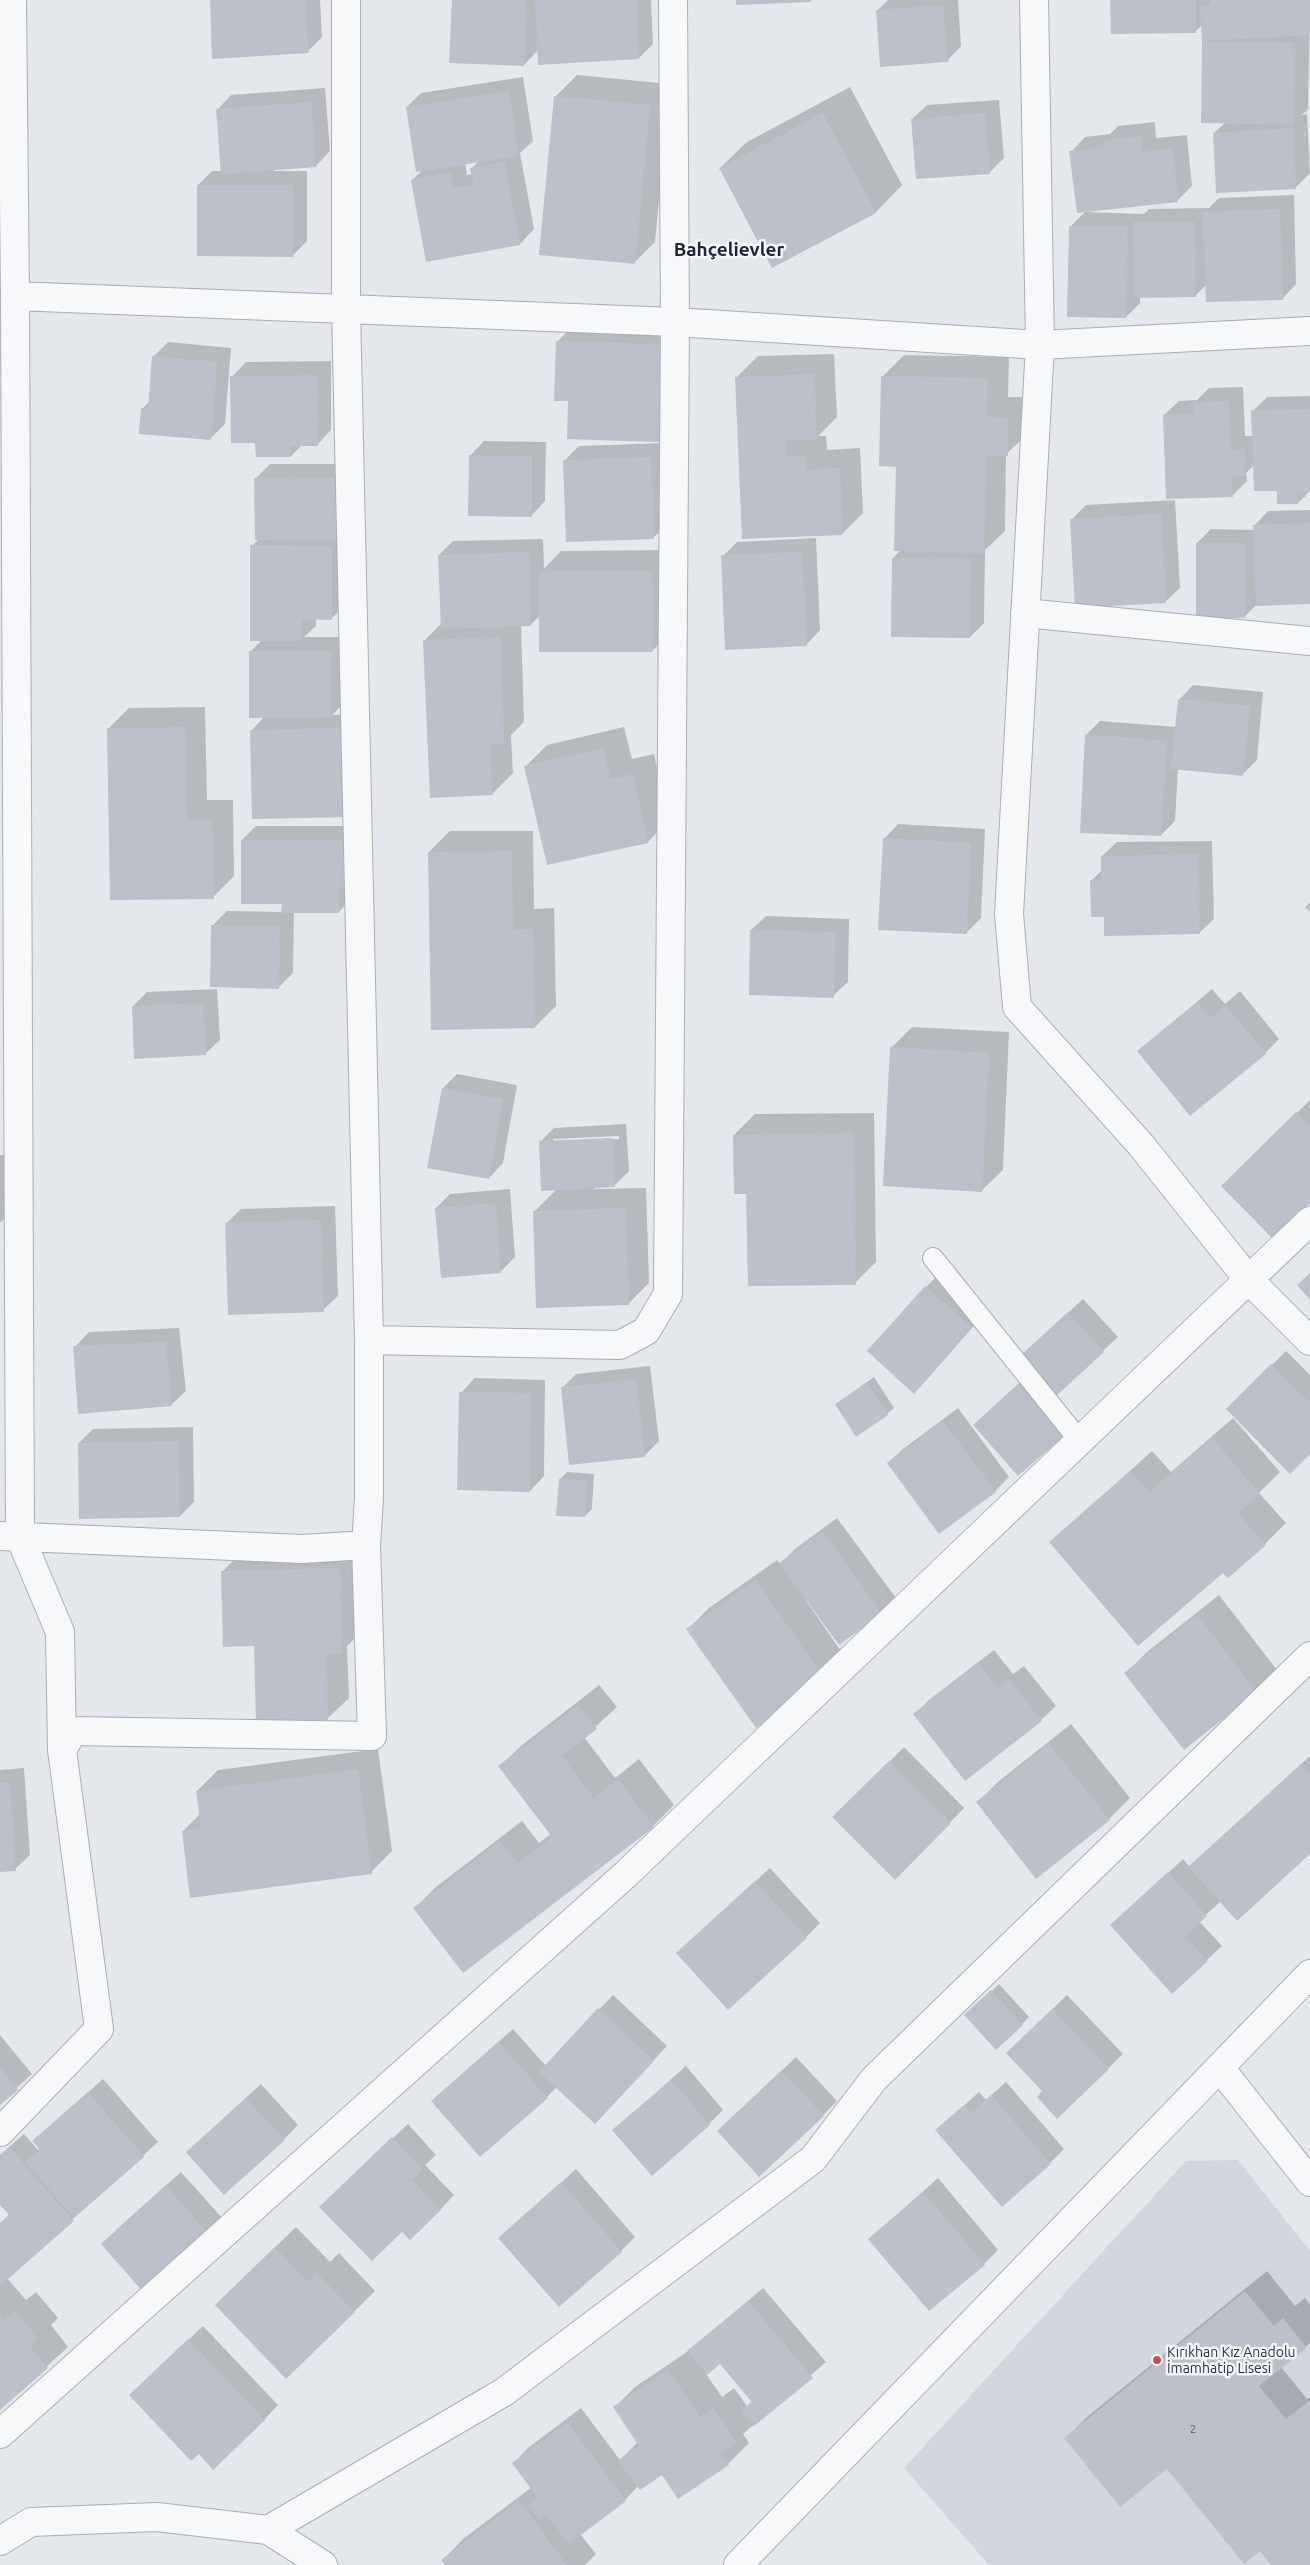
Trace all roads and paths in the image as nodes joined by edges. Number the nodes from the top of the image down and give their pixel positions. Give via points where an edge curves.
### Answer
1 (12, 0) edge
2 (346, 0) edge
3 (673, 0) edge
4 (1034, 0) edge
5 (15, 296) junction
6 (346, 307) junction
7 (675, 322) junction
8 (1310, 331) edge
9 (1040, 345) junction
10 (8, 447) edge
11 (1025, 614) junction
12 (1310, 641) edge
13 (1310, 1220) edge
14 (933, 1258) dead end
15 (1248, 1279) junction
16 (369, 1340) junction
17 (1310, 1341) edge
18 (1080, 1440) junction
19 (10, 1537) edge
20 (366, 1546) junction
21 (1310, 1656) edge
22 (62, 1750) junction
23 (1310, 1974) edge
24 (1220, 2068) junction
25 (0, 2132) edge
26 (1310, 2182) edge
27 (0, 2434) edge
28 (268, 2530) junction
29 (0, 2542) edge
30 (323, 2565) edge
31 (738, 2565) edge

1 - 5 street
2 - 6 street
3 - 7 street
4 - 9 street
5 - 6 street
5 - 10 street
6 - 7 street
6 - 16 street
7 - 9 street
7 - 16 street via 668,1294 646,1331 620,1345
8 - 9 street
9 - 11 street
10 - 19 street
11 - 12 street
11 - 15 street via 1009,914 1017,1007 1141,1145
13 - 15 street
14 - 18 lane
15 - 17 street
15 - 18 street
16 - 20 street
18 - 27 street via 625,1875
19 - 20 street via 303,1549
19 - 22 street via 60,1632
20 - 22 street via 372,1736 73,1731
21 - 28 street via 874,2079 813,2158 504,2392
22 - 25 street via 99,2029
23 - 24 street
24 - 26 street
24 - 31 street
28 - 29 street via 157,2517 31,2522
28 - 30 street

